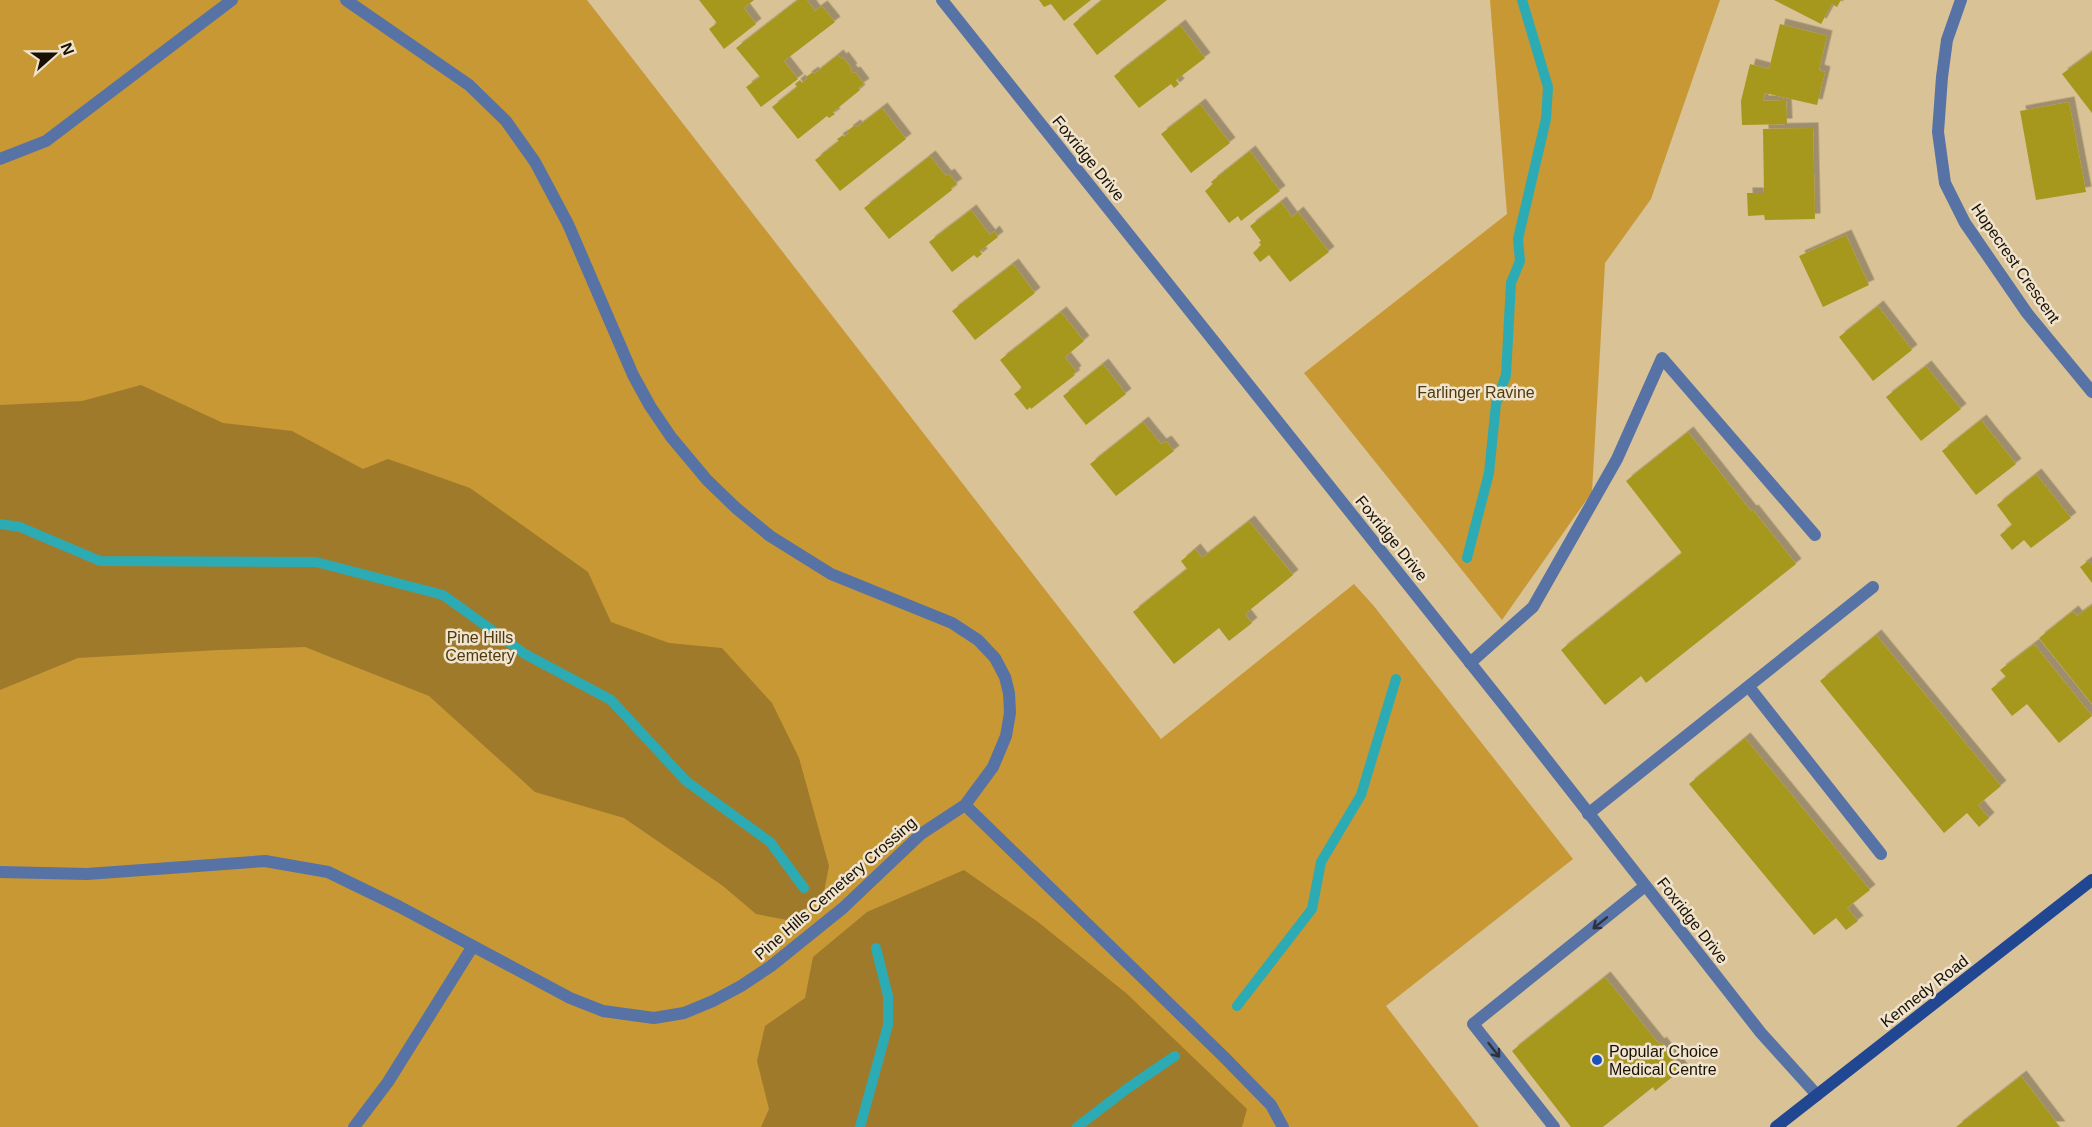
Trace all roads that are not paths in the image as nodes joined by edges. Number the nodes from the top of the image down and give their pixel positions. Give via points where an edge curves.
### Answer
1 (232, 0) edge
2 (346, 0) edge
3 (942, 0) edge
4 (1961, 0) edge
5 (0, 159) edge
6 (2092, 392) edge
7 (1815, 535) dead end
8 (1873, 587) dead end
9 (1470, 663) junction
10 (1749, 687) junction
11 (965, 805) junction
12 (1588, 814) junction
13 (1881, 854) dead end
14 (0, 872) edge
15 (2092, 880) edge
16 (1646, 886) junction
17 (473, 946) junction
18 (1817, 1095) junction
19 (354, 1127) edge
20 (1283, 1127) edge
21 (1554, 1127) edge
22 (1776, 1127) edge

1 - 5 street via 46,141
2 - 11 street via 469,85 506,121 535,162 568,224 639,385 671,437 707,480 780,543 831,574 952,623 978,640 995,658 1009,693 1006,736 993,767
3 - 9 street, Foxridge Drive
4 - 6 street, Hopecrest Crescent via 1947,40 1942,77 1938,132 1945,183 1965,223 2027,313
7 - 9 street via 1662,358 1617,459 1533,607
8 - 10 street
9 - 12 street, Foxridge Drive
10 - 12 street
10 - 13 street
11 - 17 street, Pine Hills Cemetery Crossing via 921,834 843,908 771,966 741,987 684,1013 654,1018 603,1011 570,998
11 - 20 street via 1224,1057 1271,1105
12 - 16 street, Foxridge Drive
14 - 17 street, Pine Hills Cemetery Crossing via 87,874 266,861 328,872
15 - 18 main road, Kennedy Road
16 - 18 street, Foxridge Drive via 1761,1034
16 -> 21 street via 1473,1024
17 - 19 street via 388,1082
18 - 22 main road, Kennedy Road

